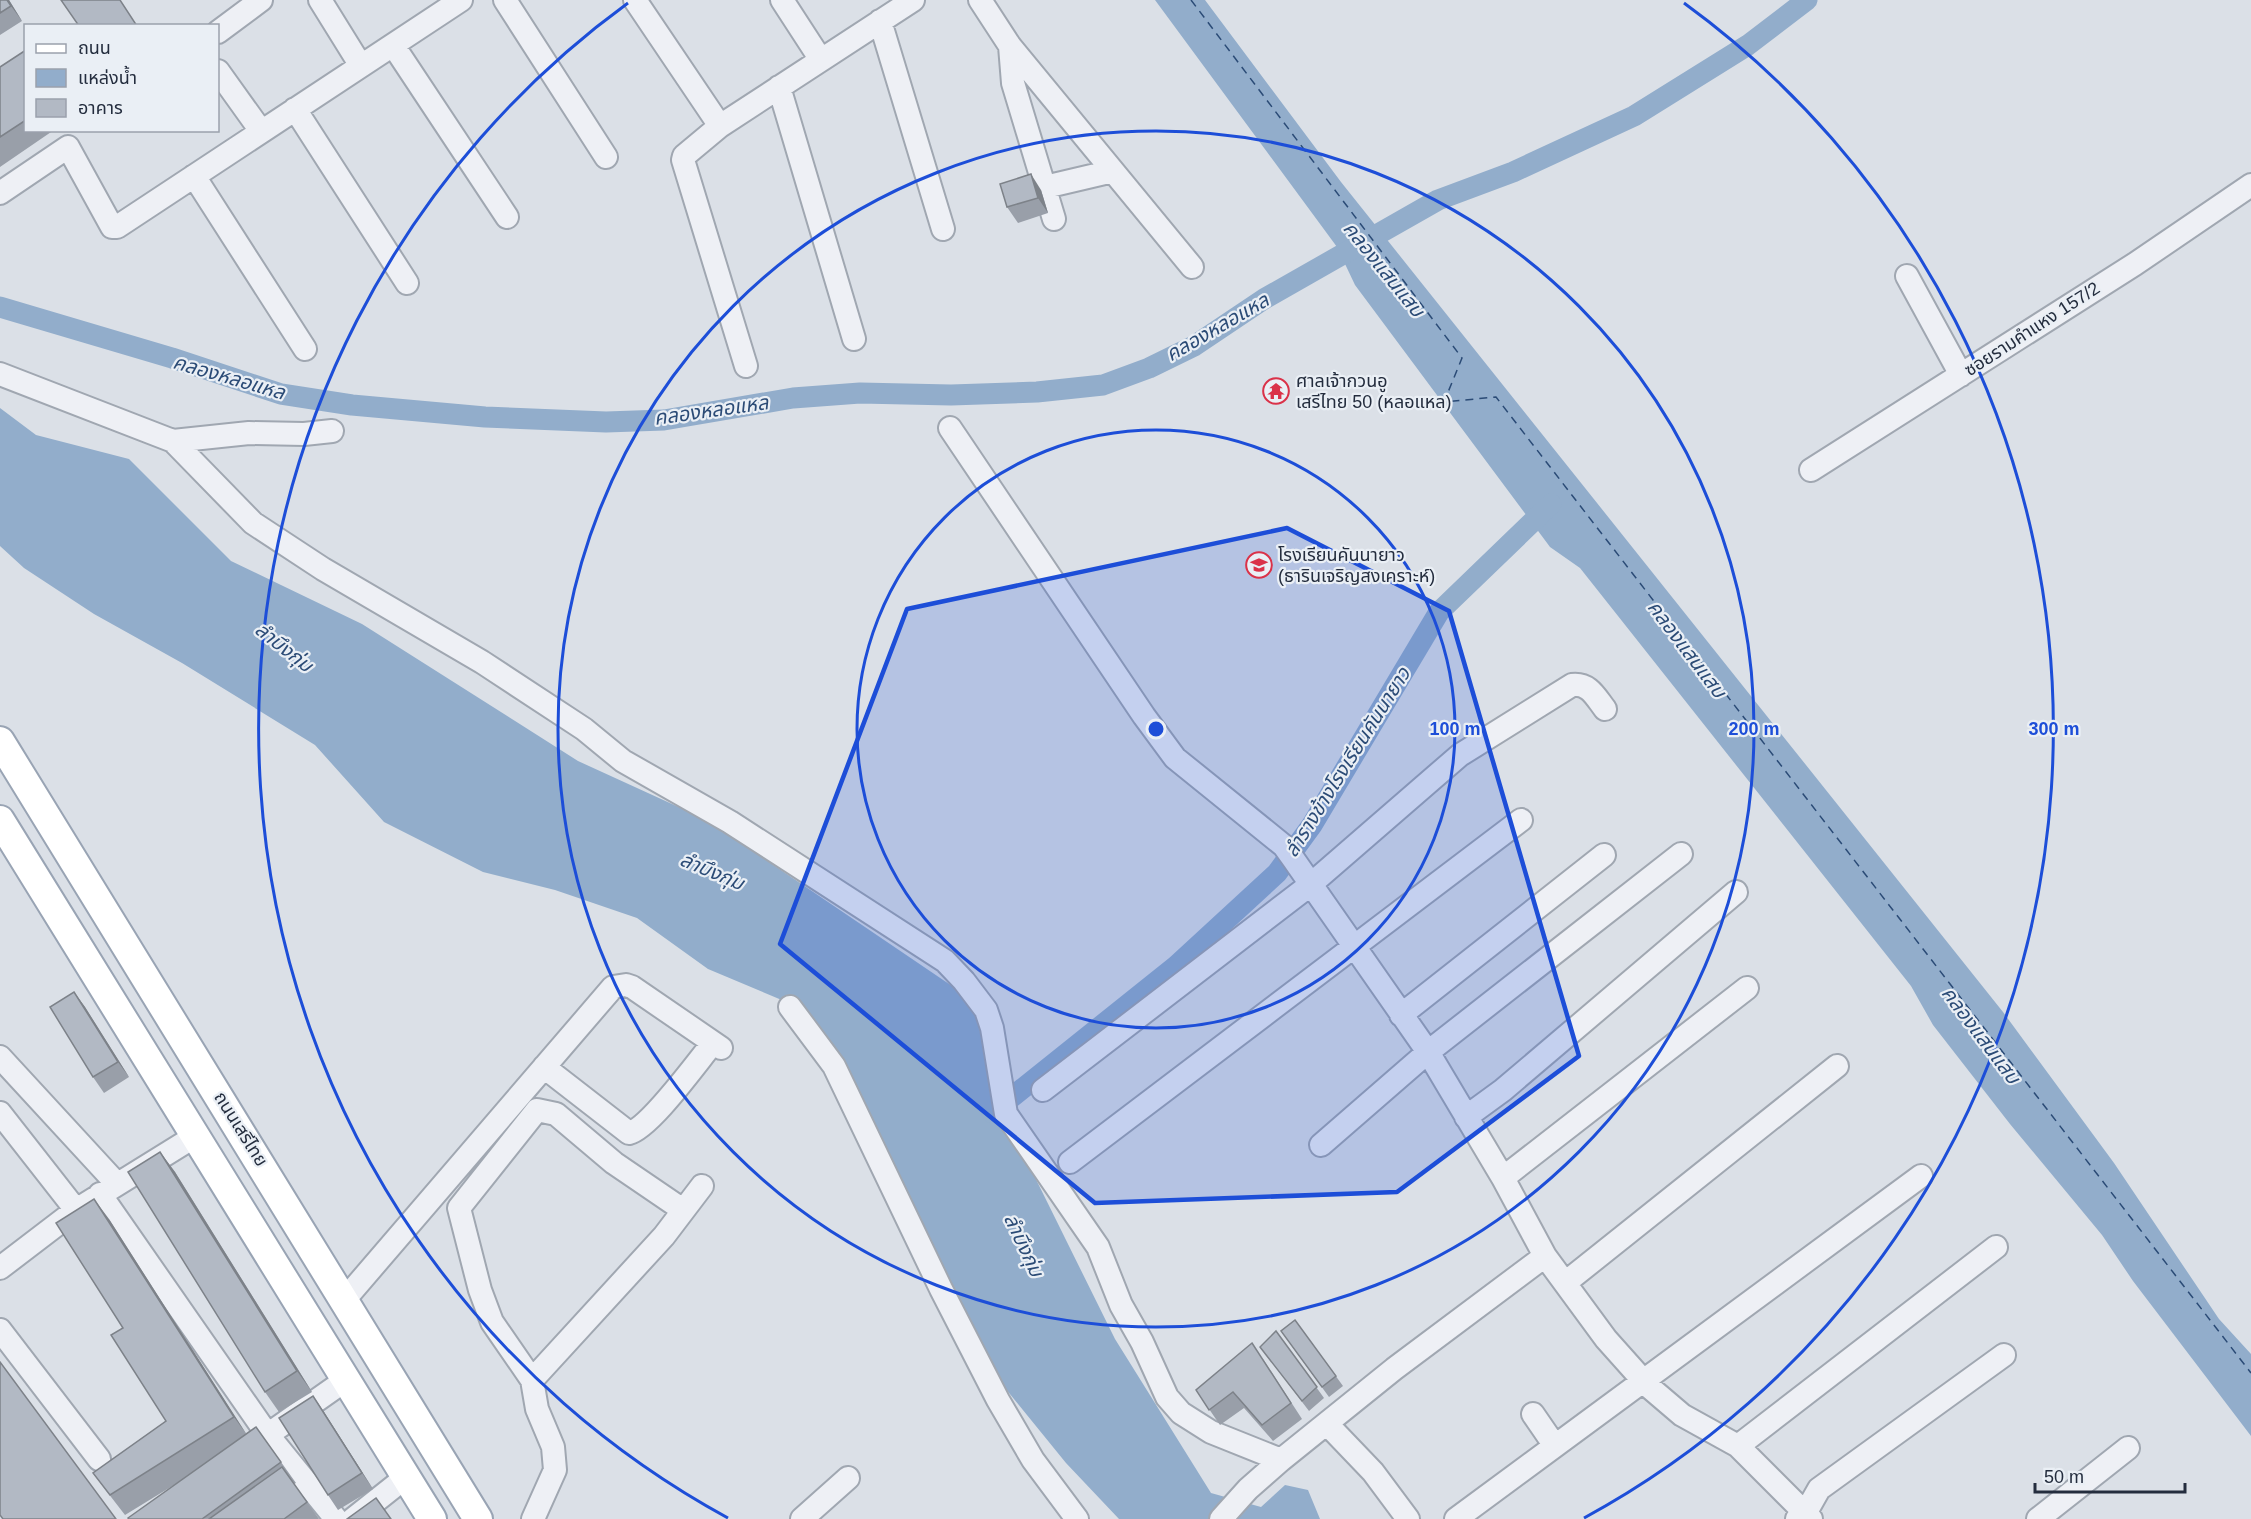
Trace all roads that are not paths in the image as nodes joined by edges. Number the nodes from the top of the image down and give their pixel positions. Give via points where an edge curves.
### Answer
1 (261, 0) edge
2 (320, 0) edge
3 (461, 0) edge
4 (506, 0) edge
5 (635, 0) edge
6 (782, 0) edge
7 (912, 0) edge
8 (980, 0) edge
9 (880, 21) junction
10 (219, 31) edge
11 (393, 45) junction
12 (1010, 46) junction
13 (821, 60) junction
14 (361, 66) junction
15 (219, 72) edge
16 (779, 87) junction
17 (295, 109) junction
18 (720, 126) junction
19 (261, 131) junction
20 (74, 139) edge
21 (606, 157) dead end
22 (1113, 171) junction
23 (194, 176) junction
24 (2251, 186) edge
25 (1045, 187) junction
26 (0, 193) edge
27 (507, 217) dead end
28 (1054, 219) dead end
29 (943, 229) dead end
30 (1192, 267) dead end
31 (1907, 276) dead end
32 (407, 283) dead end
33 (854, 339) dead end
34 (305, 349) dead end
35 (746, 366) dead end
36 (0, 374) edge
37 (1961, 375) junction
38 (950, 428) dead end
39 (333, 431) dead end
40 (173, 441) junction
41 (1811, 470) dead end
42 (1605, 709) dead end
43 (2, 749) edge
44 (0, 820) edge
45 (1521, 820) dead end
46 (1681, 854) dead end
47 (1604, 855) dead end
48 (1310, 885) junction
49 (1736, 892) dead end
50 (1353, 946) junction
51 (1747, 988) dead end
52 (790, 1007) dead end
53 (1401, 1015) junction
54 (1428, 1052) junction
55 (0, 1057) edge
56 (1837, 1066) dead end
57 (544, 1067) junction
58 (1043, 1090) dead end
59 (1, 1114) edge
60 (1466, 1117) junction
61 (197, 1135) junction
62 (1321, 1145) dead end
63 (1070, 1162) dead end
64 (1921, 1176) dead end
65 (1503, 1178) junction
66 (702, 1186) dead end
67 (108, 1189) junction
68 (76, 1210) junction
69 (683, 1210) junction
70 (1996, 1247) dead end
71 (1545, 1256) junction
72 (0, 1268) edge
73 (1565, 1283) junction
74 (345, 1299) junction
75 (0, 1330) edge
76 (2004, 1354) dead end
77 (347, 1379) junction
78 (532, 1380) junction
79 (1642, 1380) junction
80 (1533, 1414) dead end
81 (1328, 1425) junction
82 (267, 1434) junction
83 (1555, 1446) junction
84 (1738, 1446) junction
85 (2128, 1448) dead end
86 (240, 1455) edge
87 (99, 1459) dead end
88 (1281, 1460) junction
89 (406, 1477) junction
90 (848, 1478) dead end
91 (1805, 1517) edge
92 (336, 1519) edge
93 (352, 1519) edge
94 (432, 1519) edge
95 (478, 1519) edge
96 (533, 1519) edge
97 (802, 1519) edge
98 (1077, 1519) edge
99 (1221, 1519) edge
100 (1408, 1519) edge
101 (1456, 1519) edge
102 (2038, 1519) edge

1 - 10 street
2 - 14 street
3 - 11 street
4 - 21 street
5 - 18 street
6 - 13 street
7 - 9 street
8 - 12 street
9 - 13 street
9 - 29 street
11 - 14 street
11 - 27 street
12 - 22 street
12 - 25 street via 1013,83
13 - 16 street
14 - 17 street
15 - 19 street
16 - 18 street
16 - 33 street
17 - 19 street
17 - 32 street
18 - 35 street via 688,151 683,160
19 - 23 street
20 - 23 street via 112,227
20 - 26 street
22 - 25 street
22 - 30 street
23 - 34 street
24 - 37 street, ซอยรามคำแหง 157/2
25 - 28 street
31 - 37 street
36 - 40 street
37 - 41 street, ซอยรามคำแหง 157/2
38 - 48 street via 1175,758 1289,853
39 - 40 street via 249,433
40 - 88 street via 253,523 323,569 482,662 584,729 624,761 730,822 945,962 988,1015 1008,1118 1098,1247 1121,1305 1167,1397 1180,1413 1211,1432
42 - 48 street via 1589,688 1572,685 1460,755
43 - 74 main road, ถนนเสรีไทย
44 - 61 main road
45 - 50 street
46 - 54 street
47 - 53 street
48 - 50 street
48 - 58 street
49 - 60 street
50 - 53 street
50 - 63 street
51 - 65 street
52 - 98 street via 834,1066 998,1400 1033,1460
53 - 54 street
54 - 60 street
54 - 62 street
55 - 67 street
56 - 73 street
57 - 57 street via 609,992 621,985 632,987 717,1045 651,1119 629,1132
57 - 74 street
59 - 68 street
60 - 65 street
61 - 67 street
61 - 77 main road
64 - 79 street
65 - 71 street
66 - 69 street
67 - 68 street
67 - 82 street
68 - 72 street
69 - 78 street via 664,1236
69 - 78 street via 615,1163 556,1114 537,1110 459,1208 492,1322
70 - 84 street
71 - 73 street
71 - 81 street via 1394,1369
73 - 79 street
74 - 95 main road, ถนนเสรีไทย
75 - 87 street
76 - 91 street via 1819,1489
77 - 82 street
77 - 89 main road
78 - 96 street via 537,1409 553,1447 555,1470
79 - 83 street
79 - 84 street via 1682,1415
80 - 83 street
81 - 88 street
81 - 100 street via 1373,1472
82 - 86 street
82 - 92 street
83 - 101 street
84 - 91 street
85 - 102 street
88 - 99 street
89 - 93 street
89 - 94 main road
90 - 97 street

